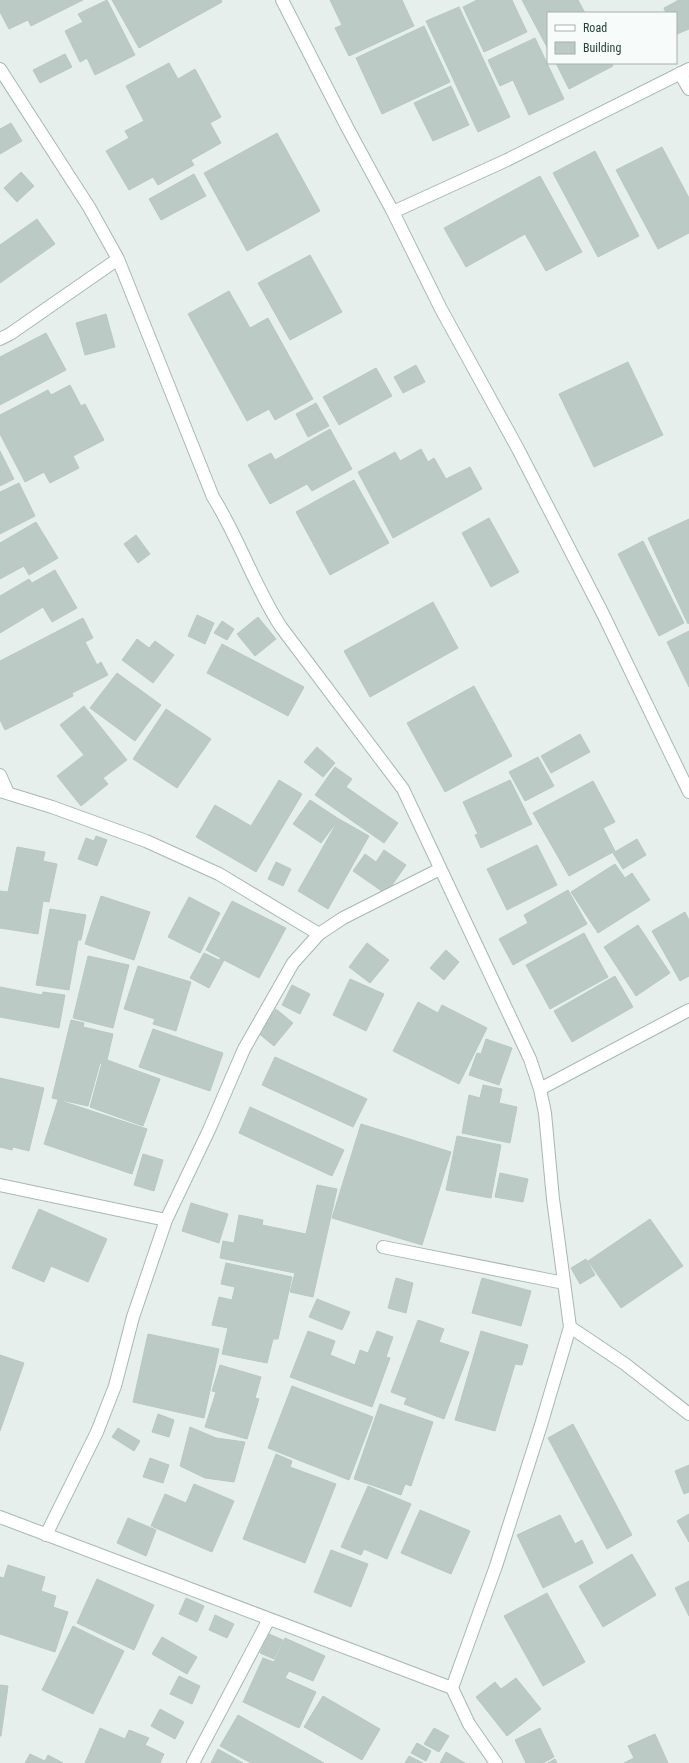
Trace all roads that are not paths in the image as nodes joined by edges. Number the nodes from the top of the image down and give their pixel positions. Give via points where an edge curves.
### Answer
1 (282, 0) edge
2 (0, 70) edge
3 (685, 71) edge
4 (689, 89) edge
5 (393, 212) junction
6 (118, 259) junction
7 (0, 339) edge
8 (0, 775) edge
9 (4, 792) edge
10 (689, 792) edge
11 (440, 869) junction
12 (319, 934) junction
13 (689, 1010) edge
14 (540, 1089) junction
15 (0, 1185) edge
16 (166, 1220) junction
17 (383, 1247) dead end
18 (564, 1283) junction
19 (570, 1327) junction
20 (689, 1414) edge
21 (0, 1517) edge
22 (46, 1535) junction
23 (269, 1619) junction
24 (452, 1688) junction
25 (193, 1763) edge
26 (496, 1763) edge

1 - 5 street via 346,127
2 - 6 street via 89,207
3 - 4 street
3 - 5 street via 507,160
5 - 10 street via 441,309 518,449 603,614
6 - 7 street
6 - 11 street via 213,497 226,516 267,606 403,788
8 - 9 street
9 - 12 street via 146,841 206,868
11 - 12 street via 343,918
11 - 14 street via 530,1059
12 - 16 street via 293,963 244,1048
13 - 14 street
14 - 18 street
15 - 16 street
16 - 22 street via 133,1317 115,1386 97,1432
17 - 18 street
18 - 19 street
19 - 20 street via 625,1364
19 - 24 street via 542,1425 496,1566
21 - 22 street
22 - 23 street
23 - 24 street
23 - 25 street
24 - 26 street via 468,1724

